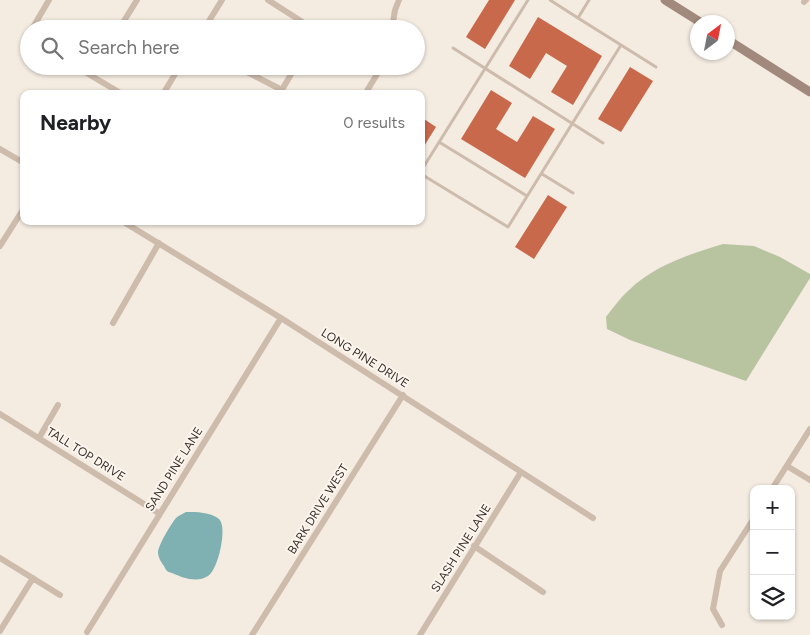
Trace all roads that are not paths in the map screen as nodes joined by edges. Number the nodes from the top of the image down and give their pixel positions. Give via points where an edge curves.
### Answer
1 (49, 0) edge
2 (137, 0) edge
3 (222, 0) edge
4 (268, 0) edge
5 (399, 0) edge
6 (528, 0) edge
7 (550, 0) edge
8 (589, 0) edge
9 (665, 0) edge
10 (690, 16) edge
11 (578, 18) junction
12 (37, 20) edge
13 (125, 20) edge
14 (210, 20) edge
15 (301, 20) edge
16 (393, 20) edge
17 (735, 44) edge
18 (620, 45) junction
19 (453, 48) dead end
20 (656, 67) dead end
21 (485, 68) junction
22 (90, 75) edge
23 (175, 75) edge
24 (251, 75) edge
25 (291, 75) edge
26 (377, 75) edge
27 (115, 90) edge
28 (165, 90) edge
29 (278, 90) edge
30 (282, 90) edge
31 (367, 90) edge
32 (810, 92) edge
33 (573, 123) junction
34 (439, 142) junction
35 (603, 143) dead end
36 (0, 149) edge
37 (20, 161) edge
38 (425, 166) edge
39 (542, 174) junction
40 (425, 175) edge
41 (573, 193) dead end
42 (528, 196) junction
43 (20, 214) edge
44 (129, 225) edge
45 (159, 243) junction
46 (0, 246) edge
47 (281, 318) junction
48 (113, 322) dead end
49 (403, 395) junction
50 (58, 405) dead end
51 (0, 414) edge
52 (810, 429) edge
53 (39, 438) junction
54 (787, 466) junction
55 (521, 472) junction
56 (810, 480) edge
57 (775, 485) edge
58 (160, 514) junction
59 (593, 518) dead end
60 (750, 524) edge
61 (474, 546) junction
62 (0, 558) edge
63 (33, 578) junction
64 (543, 592) dead end
65 (60, 595) dead end
66 (722, 625) dead end
67 (0, 631) edge
68 (88, 632) dead end
69 (252, 635) edge
70 (420, 635) edge

1 - 12 street
2 - 13 street
3 - 14 street
4 - 15 street
5 - 16 street
6 - 21 lane
7 - 11 lane
8 - 11 lane
9 - 10 street
11 - 18 lane
17 - 32 street
18 - 20 lane
18 - 33 lane
19 - 21 lane
21 - 33 lane
21 - 34 lane
22 - 27 street
23 - 28 street
24 - 29 street
25 - 30 street
26 - 31 street
33 - 35 lane
33 - 39 lane
34 - 38 lane
34 - 42 lane
36 - 37 street
39 - 41 lane
39 - 42 lane
40 - 42 lane via 508,227
43 - 46 street
44 - 45 street, LONG PINE DRIVE
45 - 47 street, LONG PINE DRIVE
45 - 48 street
47 - 49 street, LONG PINE DRIVE
47 - 58 street, SAND PINE LANE
49 - 55 street, LONG PINE DRIVE
49 - 69 street, BARK DRIVE WEST
50 - 53 street
51 - 53 street, TALL TOP DRIVE
52 - 54 street
53 - 58 street, TALL TOP DRIVE
54 - 56 street
54 - 57 street
55 - 59 street, LONG PINE DRIVE
55 - 61 street, SLASH PINE LANE
58 - 68 street, SAND PINE LANE
60 - 66 street via 720,571 713,609
61 - 64 street
61 - 70 street, SLASH PINE LANE
62 - 63 street
63 - 65 street
63 - 67 street

